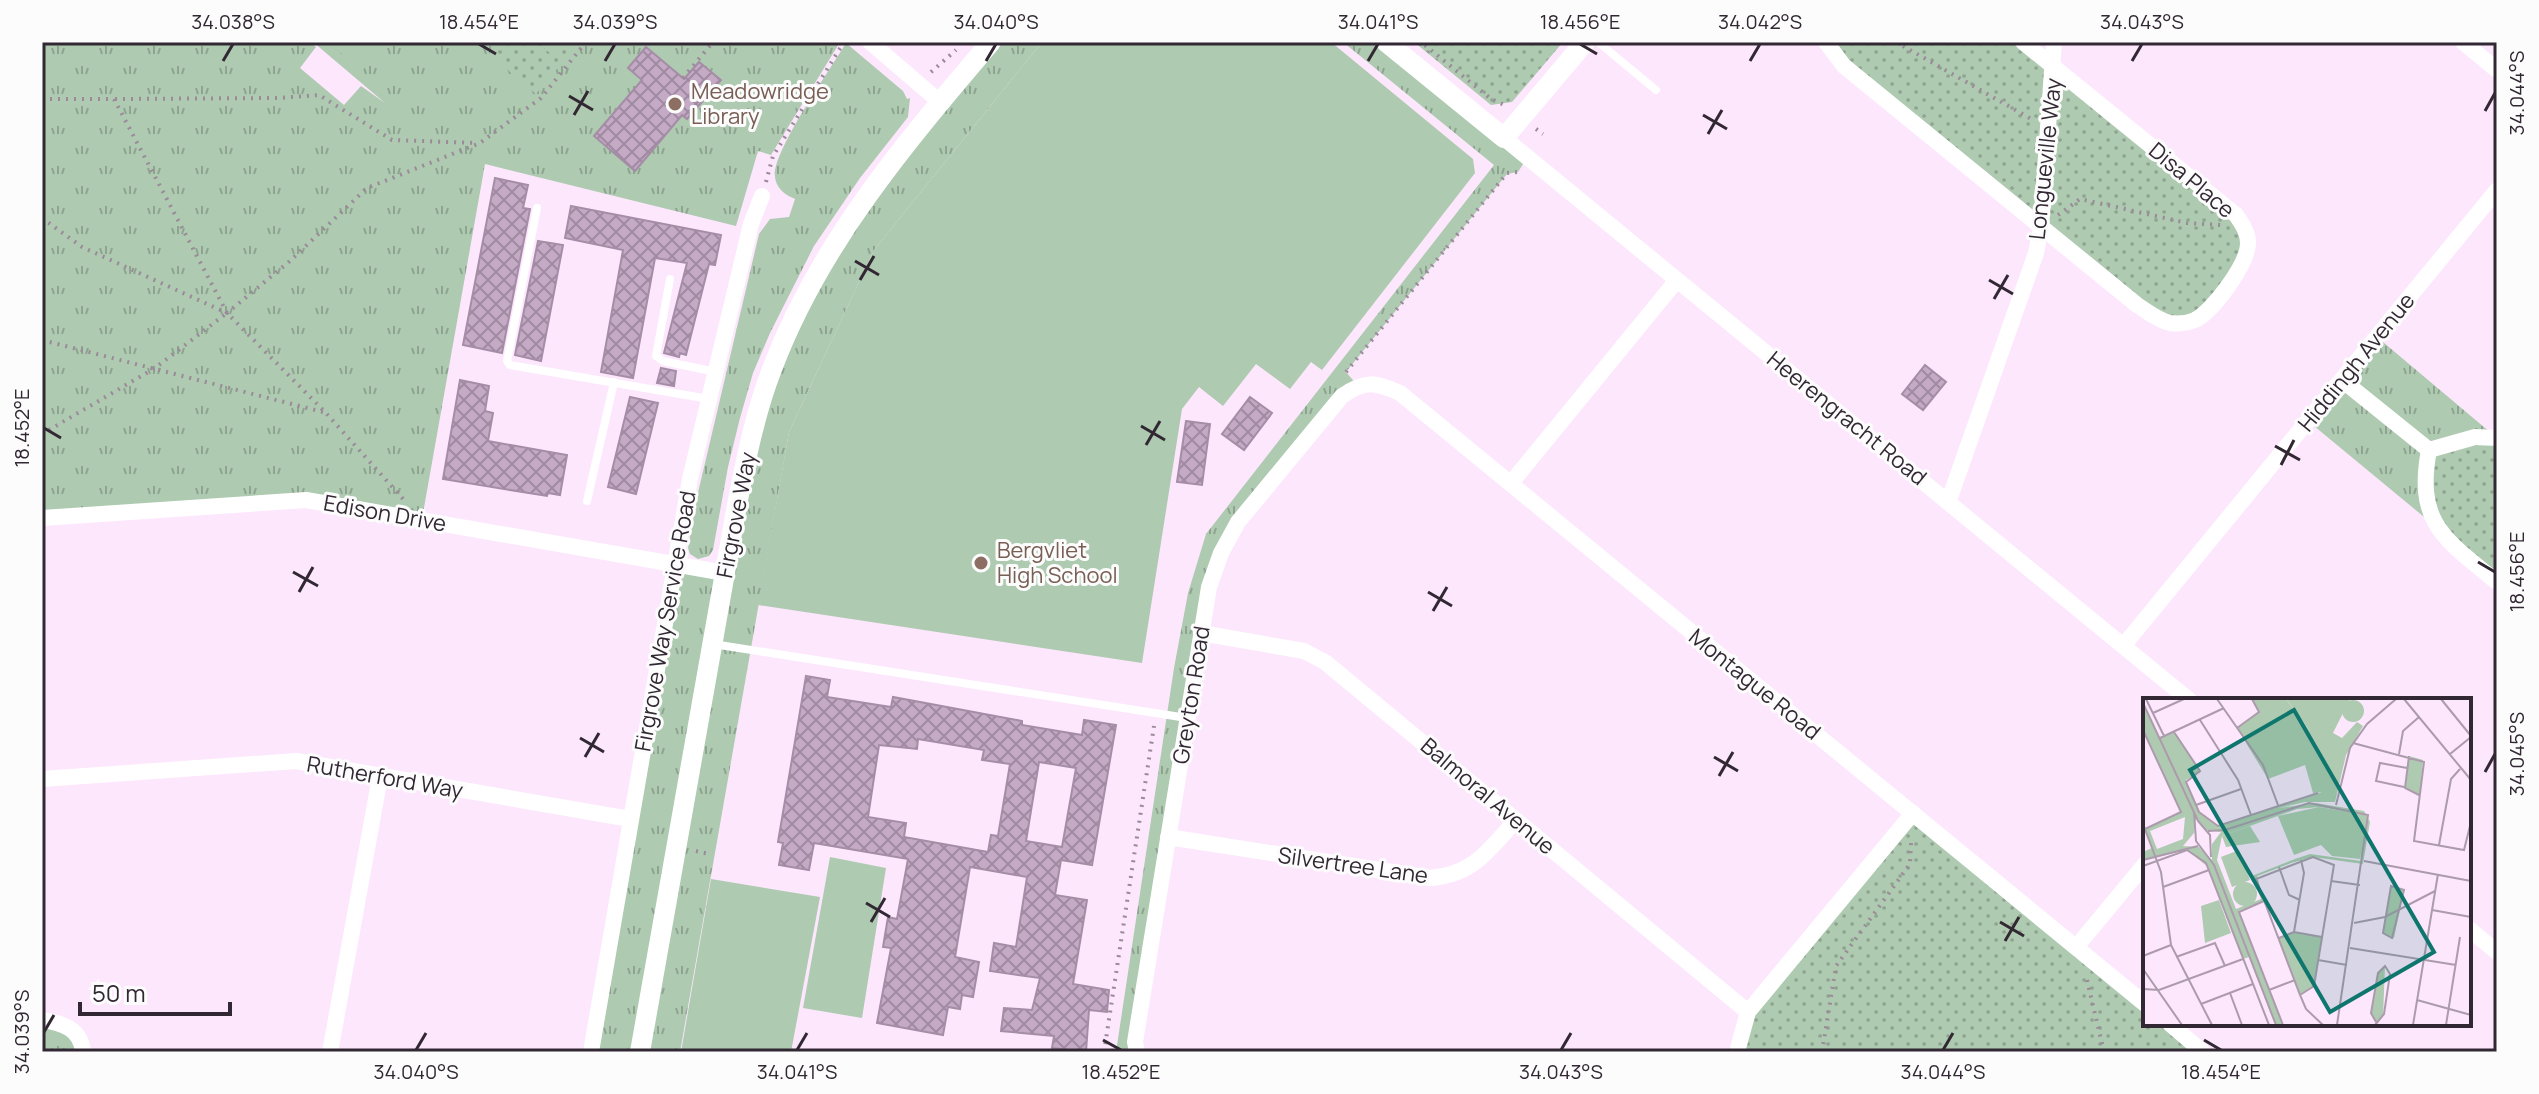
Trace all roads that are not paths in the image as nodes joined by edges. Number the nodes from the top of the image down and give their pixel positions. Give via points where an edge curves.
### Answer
1 (991, 42) edge
2 (1386, 42) edge
3 (1585, 42) edge
4 (1598, 42) edge
5 (1826, 42) edge
6 (2023, 42) edge
7 (2054, 42) edge
8 (2463, 42) edge
9 (877, 44) edge
10 (2054, 68) junction
11 (2497, 70) edge
12 (1656, 90) dead end
13 (940, 102) junction
14 (1504, 138) junction
15 (2497, 190) edge
16 (762, 196) road end
17 (537, 208) dead end
18 (2041, 227) junction
19 (670, 279) dead end
20 (1677, 280) junction
21 (716, 372) junction
22 (1352, 379) joint
23 (2342, 380) junction
24 (614, 382) junction
25 (710, 399) junction
26 (2497, 438) edge
27 (2429, 450) junction
28 (1511, 483) junction
29 (1949, 500) junction
30 (587, 501) dead end
31 (42, 518) edge
32 (674, 564) junction
33 (725, 573) junction
34 (2497, 582) edge
35 (1201, 633) junction
36 (712, 644) junction
37 (2124, 645) junction
38 (2187, 698) edge
39 (1187, 718) junction
40 (380, 777) junction
41 (42, 779) edge
42 (1913, 813) junction
43 (630, 819) junction
44 (1516, 820) junction
45 (1168, 837) junction
46 (2143, 866) edge
47 (2471, 931) edge
48 (2077, 946) junction
49 (2497, 952) edge
50 (2143, 1002) edge
51 (1748, 1012) junction
52 (42, 1020) edge
53 (2172, 1026) edge
54 (83, 1052) edge
55 (330, 1052) edge
56 (591, 1052) edge
57 (640, 1052) edge
58 (1137, 1052) edge
59 (1737, 1052) edge
60 (2203, 1052) edge

1 - 13 street, Firgrove Way
2 - 14 street
3 - 14 street
4 - 12 lane
5 - 18 street, Disa Place via 1844,66
6 - 10 street, Disa Place
7 - 10 street, Longueville Way
8 - 11 street
9 - 13 street
10 - 18 street, Longueville Way
10 - 18 street, Disa Place via 2236,215 2249,241 2247,254 2224,290 2198,318 2172,323 2137,305
13 - 33 street, Firgrove Way via 872,186 801,304 772,370 750,441
14 - 20 street, Heerengracht Road
15 - 23 street, Hiddingh Avenue
16 - 21 street, Firgrove Way Service Road
17 - 24 lane via 508,363
18 - 29 street, Longueville Way via 2029,278
19 - 21 lane via 656,356
20 - 28 street
20 - 29 street, Heerengracht Road
21 - 25 street, Firgrove Way Service Road
22 - 28 street, Montague Road via 1400,393
22 - 35 street, Greyton Road via 1238,522 1209,587
23 - 27 street
23 - 37 street, Hiddingh Avenue
24 - 25 lane
24 - 30 lane
25 - 32 street, Firgrove Way Service Road
26 - 27 street via 2475,437
27 - 34 street via 2428,504 2435,526
28 - 42 street, Montague Road
29 - 37 street, Heerengracht Road
31 - 32 street, Edison Drive via 323,502
32 - 33 street, Edison Drive
32 - 43 street, Firgrove Way Service Road
33 - 36 street, Firgrove Way
35 - 39 street, Greyton Road
35 - 44 street, Balmoral Avenue via 1304,651 1325,662
36 - 39 lane
36 - 57 street, Firgrove Way
37 - 38 street, Heerengracht Road
39 - 45 street, Greyton Road
40 - 41 street, Rutherford Way via 296,761
40 - 43 street, Rutherford Way
40 - 55 street
42 - 48 street, Montague Road
42 - 51 street
43 - 56 street, Firgrove Way Service Road
44 - 45 street, Silvertree Lane via 1467,869 1430,878
44 - 51 street, Balmoral Avenue
45 - 58 street, Greyton Road
46 - 48 street
47 - 49 street
48 - 50 street, Montague Road
51 - 59 street
52 - 54 street via 71,1029
53 - 60 street

